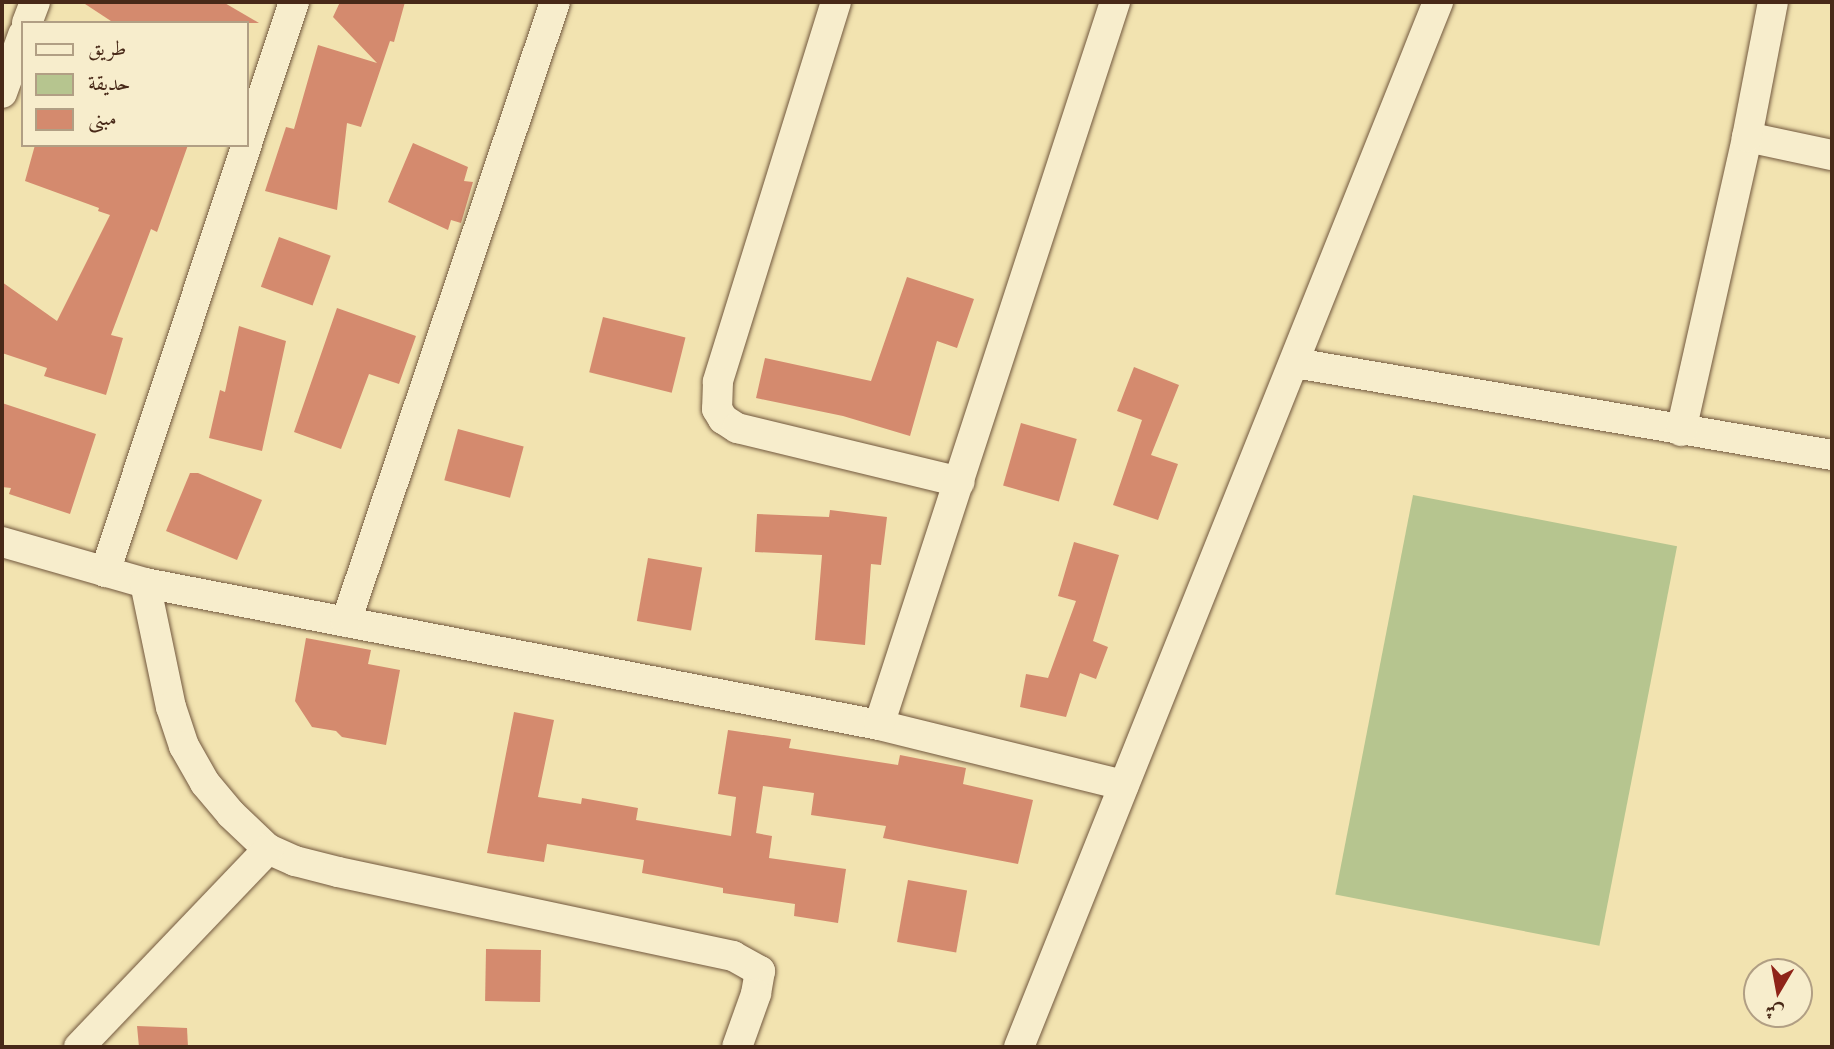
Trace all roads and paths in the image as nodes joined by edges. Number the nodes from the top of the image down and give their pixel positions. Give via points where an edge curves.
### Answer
1 (35, 2) edge
2 (294, 2) edge
3 (555, 2) edge
4 (835, 2) edge
5 (1115, 2) edge
6 (1438, 2) edge
7 (1773, 2) edge
8 (28, 21) edge
9 (21, 41) edge
10 (2, 93) edge
11 (1747, 137) junction
12 (248, 141) edge
13 (246, 147) edge
14 (1832, 155) edge
15 (1295, 363) junction
16 (1681, 431) junction
17 (1832, 455) edge
18 (960, 482) junction
19 (2, 542) edge
20 (105, 572) junction
21 (145, 583) junction
22 (346, 622) junction
23 (879, 725) junction
24 (1124, 785) junction
25 (268, 849) junction
26 (79, 1047) edge
27 (737, 1047) edge
28 (1019, 1047) edge

1 - 8 street
2 - 12 street
3 - 22 street
4 - 18 street via 718,383 717,410 737,428
5 - 18 street
6 - 15 street
7 - 11 street
9 - 10 street
11 - 14 street
11 - 16 street
13 - 20 street
15 - 16 street
15 - 24 street
16 - 17 street
18 - 23 street
19 - 20 street
20 - 21 street
21 - 22 street
21 - 25 street via 171,707 184,746 205,783
22 - 23 street
23 - 24 street
24 - 28 street
25 - 26 street
25 - 27 street via 338,872 733,956 760,971

